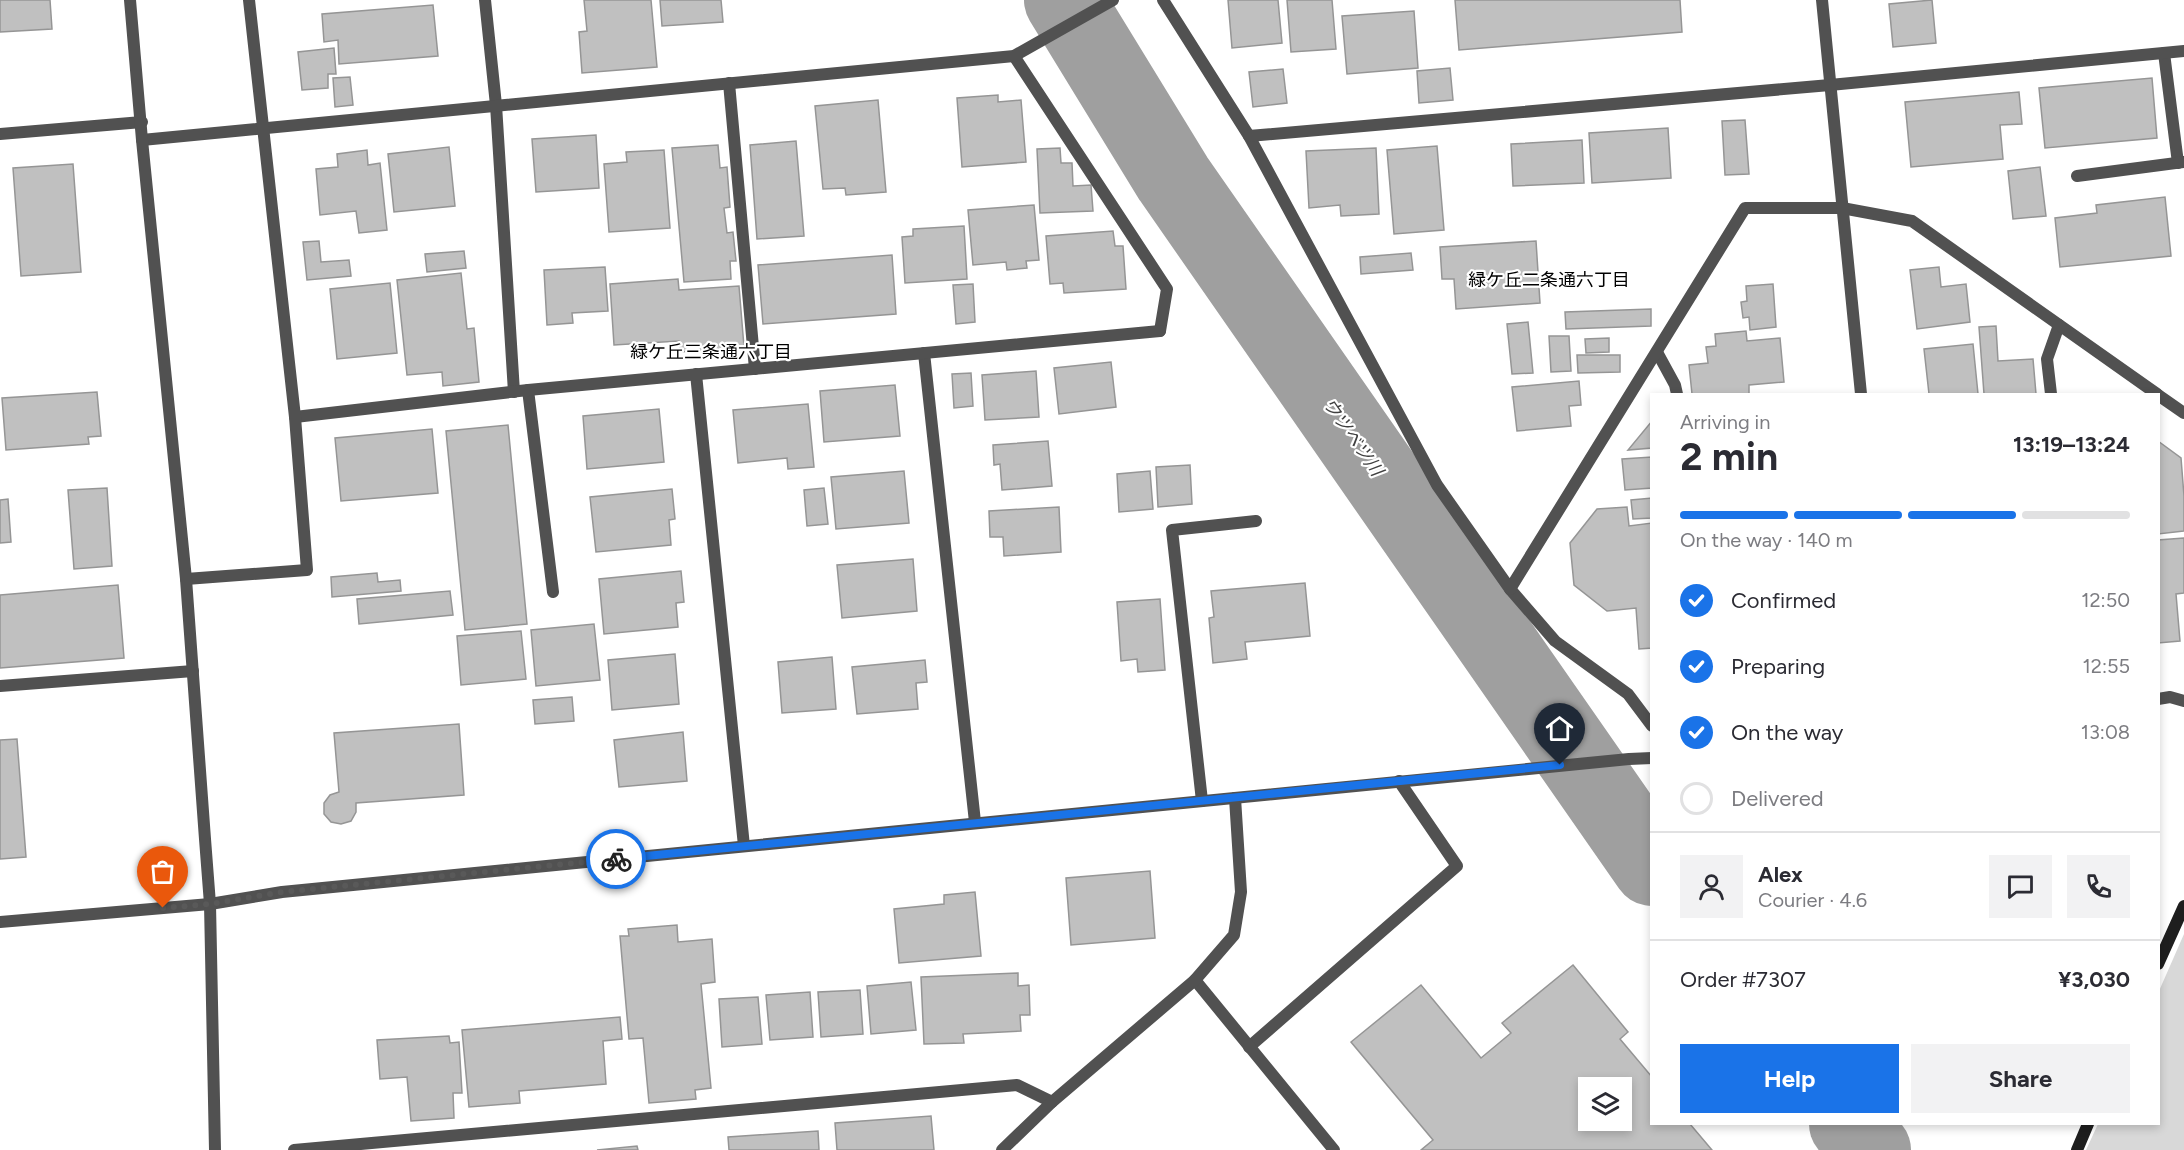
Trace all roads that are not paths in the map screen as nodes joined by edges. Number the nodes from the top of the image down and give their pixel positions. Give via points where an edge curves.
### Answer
1 (130, 0) edge
2 (249, 0) edge
3 (485, 0) edge
4 (1113, 0) edge
5 (1163, 0) edge
6 (1822, 0) edge
7 (2184, 51) edge
8 (2164, 53) junction
9 (1014, 56) junction
10 (729, 83) junction
11 (1830, 85) junction
12 (496, 105) junction
13 (142, 122) junction
14 (262, 127) junction
15 (0, 134) edge
16 (1249, 136) junction
17 (142, 140) junction
18 (2181, 163) edge
19 (2077, 176) dead end
20 (1842, 208) junction
21 (2059, 325) junction
22 (1657, 352) junction
23 (924, 353) junction
24 (754, 369) junction
25 (696, 374) junction
26 (528, 390) junction
27 (514, 392) junction
28 (1677, 393) edge
29 (1862, 393) edge
30 (2050, 393) edge
31 (2155, 393) edge
32 (2160, 396) edge
33 (2184, 413) edge
34 (295, 417) junction
35 (1256, 521) dead end
36 (186, 579) junction
37 (1510, 589) junction
38 (553, 592) dead end
39 (193, 671) junction
40 (0, 686) edge
41 (2160, 699) edge
42 (2184, 701) edge
43 (1650, 723) edge
44 (1650, 758) edge
45 (1399, 781) junction
46 (1235, 798) junction
47 (1202, 801) junction
48 (975, 822) junction
49 (744, 846) junction
50 (210, 904) junction
51 (2184, 906) edge
52 (0, 922) edge
53 (2160, 960) edge
54 (1195, 980) junction
55 (1249, 1047) junction
56 (1052, 1101) junction
57 (2088, 1125) edge
58 (215, 1150) edge
59 (294, 1150) edge
60 (1002, 1150) edge
61 (1334, 1150) edge
62 (2077, 1150) edge

1 - 13 street
2 - 14 street
3 - 12 street
4 - 9 street
5 - 16 street
6 - 11 street
7 - 8 street
8 - 11 street
8 - 18 street
9 - 10 street
9 - 23 street via 1167,290 1160,331
10 - 12 street
10 - 24 street
11 - 16 street
11 - 20 street
12 - 14 street
12 - 27 street
13 - 15 street
13 - 17 street
14 - 17 street
14 - 34 street
16 - 37 street via 1437,485
17 - 36 street
18 - 19 street
20 - 21 street via 1912,221
20 - 22 street via 1745,208
20 - 29 street
21 - 30 street via 2047,359
21 - 31 street
22 - 28 street via 1676,384
22 - 37 street
23 - 24 street
23 - 48 street
24 - 25 street
25 - 26 street
25 - 49 street
26 - 27 street
26 - 38 street
27 - 34 street
32 - 33 street
34 - 36 street via 307,570
35 - 47 street via 1172,530
36 - 39 street
37 - 43 street via 1555,641 1628,694
39 - 40 street
39 - 50 street
41 - 42 street
44 - 45 street
45 - 46 street
45 - 55 street via 1457,866
46 - 47 street
46 - 54 street via 1241,892 1234,935
47 - 48 street
48 - 49 street
49 - 50 street via 282,892
50 - 52 street
50 - 58 street
51 - 53 main road
54 - 55 street
54 - 56 street
55 - 61 street
56 - 59 street via 1017,1085
56 - 60 street
57 - 62 main road

